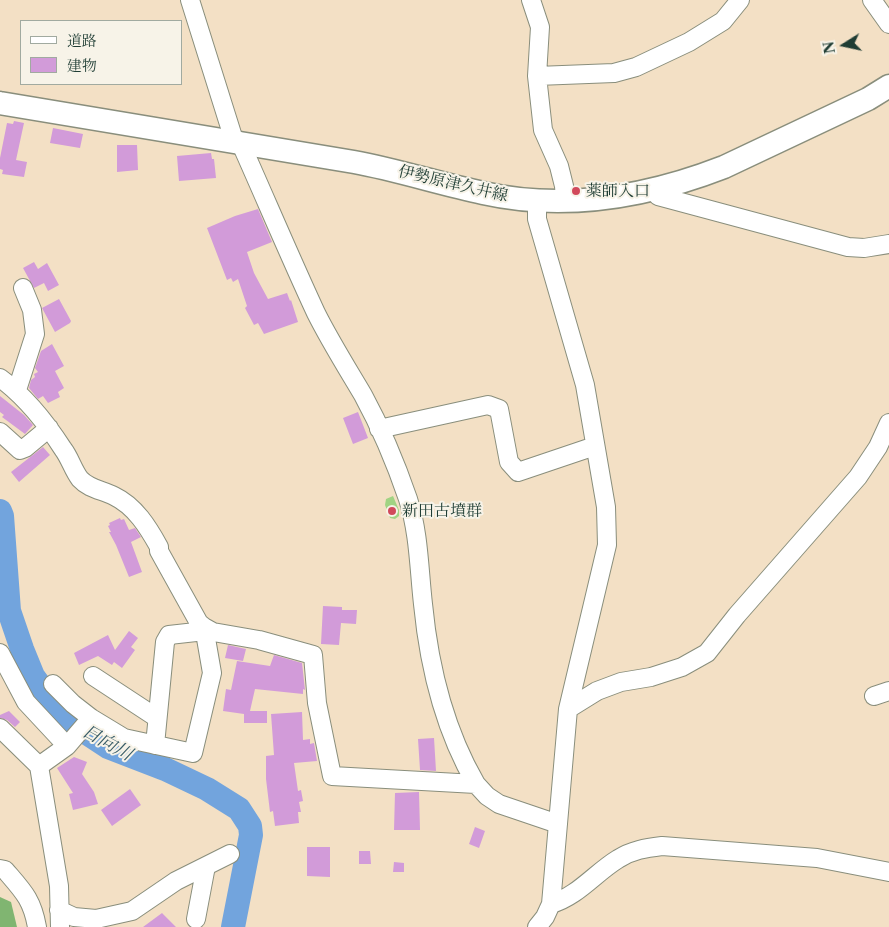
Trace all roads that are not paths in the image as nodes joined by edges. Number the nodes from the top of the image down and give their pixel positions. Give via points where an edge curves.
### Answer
1 (190, 0) edge
2 (531, 0) edge
3 (740, 0) edge
4 (872, 0) edge
5 (889, 24) edge
6 (537, 76) junction
7 (889, 86) edge
8 (0, 103) edge
9 (241, 144) junction
10 (654, 190) junction
11 (537, 200) junction
12 (565, 201) junction
13 (889, 244) edge
14 (23, 288) dead end
15 (0, 378) edge
16 (17, 390) junction
17 (889, 423) edge
18 (49, 428) junction
19 (379, 429) junction
20 (0, 432) edge
21 (595, 446) junction
22 (204, 629) junction
23 (0, 653) edge
24 (93, 676) dead end
25 (53, 684) dead end
26 (568, 709) junction
27 (157, 718) junction
28 (89, 720) junction
29 (0, 728) edge
30 (68, 744) junction
31 (155, 745) junction
32 (39, 766) junction
33 (476, 784) junction
34 (558, 824) junction
35 (230, 854) dead end
36 (206, 866) junction
37 (0, 869) edge
38 (889, 872) edge
39 (551, 904) junction
40 (60, 919) edge
41 (196, 919) dead end
42 (37, 927) edge
43 (537, 927) edge

1 - 9 street via 233,137
2 - 6 street via 540,27
3 - 6 street via 723,21 689,42 636,66 614,73
4 - 5 street
6 - 12 street via 543,130 559,166
7 - 10 main road, 伊勢原津久井線 via 724,167
8 - 9 main road, 伊勢原津久井線
9 - 11 main road, 伊勢原津久井線 via 369,165 485,194
9 - 19 street via 317,315
10 - 12 main road, 伊勢原津久井線
10 - 13 street via 658,196 848,247
11 - 12 main road, 伊勢原津久井線
11 - 21 street via 537,219 585,385
14 - 16 street via 32,310 35,334
15 - 16 street
16 - 18 street
17 - 26 street via 858,477 707,652 682,667 597,691
18 - 20 street via 20,450
18 - 22 street via 80,479 115,496 143,521
19 - 21 street via 488,405 498,409 509,462 518,472
19 - 33 street via 414,520 426,631 442,707
21 - 26 street via 606,507 607,545
22 - 27 street via 169,635 165,642
22 - 31 street via 212,673 193,753
22 - 33 street via 313,655 324,779
23 - 30 street via 26,702
24 - 27 street
25 - 28 street
26 - 34 street
27 - 31 street
28 - 30 street
28 - 31 street via 124,738
29 - 32 street
30 - 32 street
32 - 40 street via 59,886
33 - 34 street via 499,804
34 - 39 street
35 - 36 street
36 - 40 street via 176,880 132,911 96,919
36 - 41 street
37 - 42 street via 5,870 28,897
38 - 39 street via 817,858 662,846 637,849 618,859 575,892
39 - 43 street

